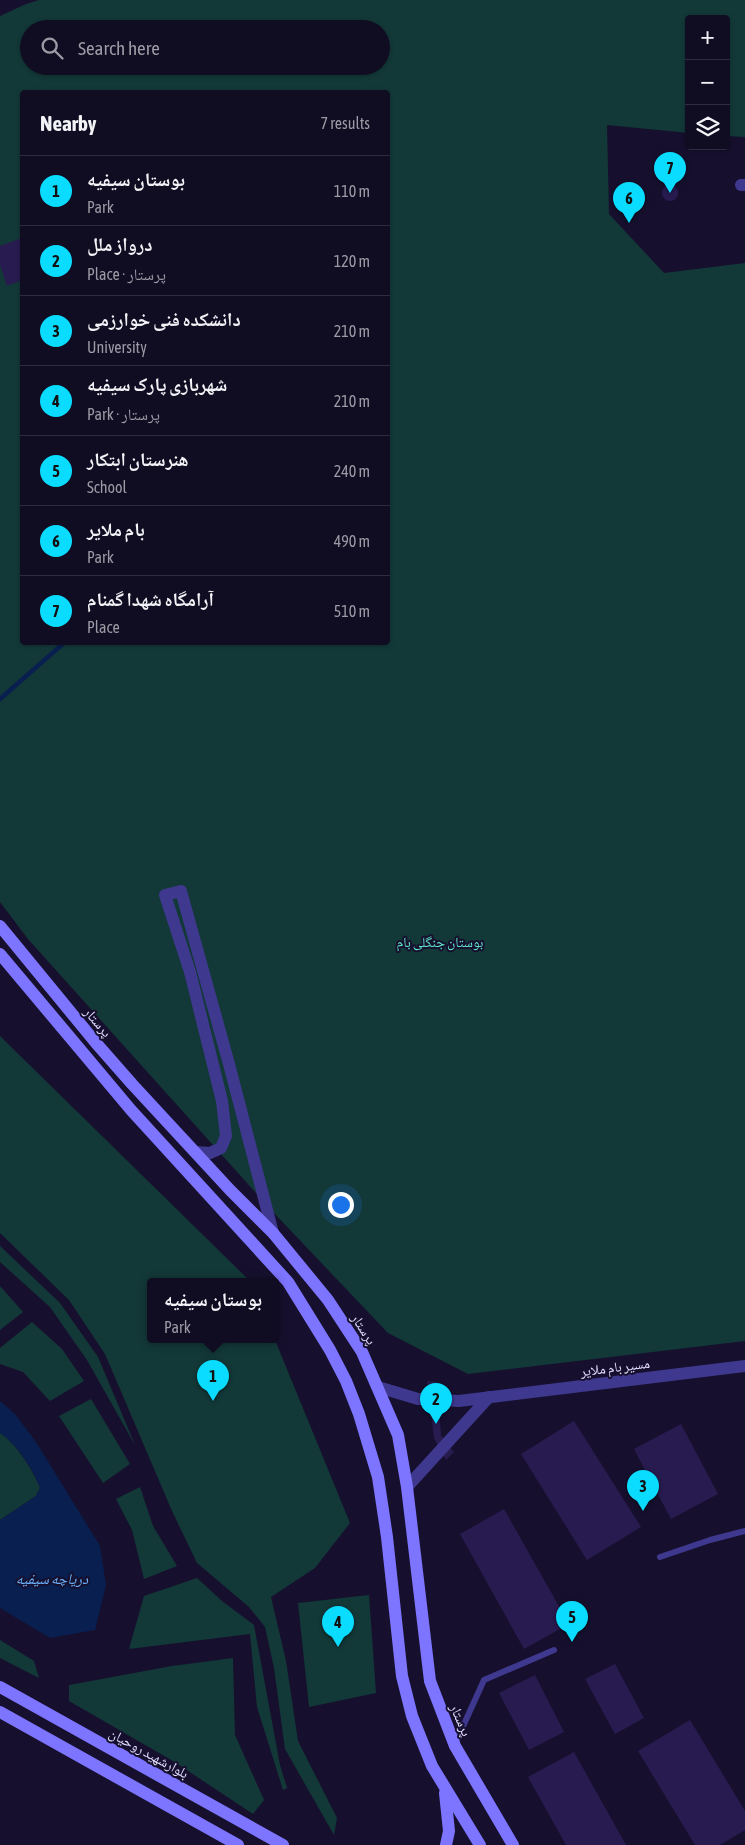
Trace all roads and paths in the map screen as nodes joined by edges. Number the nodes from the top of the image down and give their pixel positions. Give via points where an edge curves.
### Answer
1 (0, 926) edge
2 (0, 954) edge
3 (196, 1152) junction
4 (273, 1233) junction
5 (745, 1366) edge
6 (378, 1386) junction
7 (489, 1397) junction
8 (407, 1486) junction
9 (745, 1531) edge
10 (660, 1557) dead end
11 (554, 1650) dead end
12 (0, 1686) edge
13 (0, 1712) edge
14 (455, 1746) junction
15 (443, 1785) junction
16 (238, 1845) edge
17 (283, 1845) edge
18 (446, 1845) edge
19 (480, 1845) edge
20 (513, 1845) edge

1 - 3 main road, پرستار via 96,1043
2 - 15 main road via 131,1110 288,1282 330,1350 359,1414 378,1477 402,1676 412,1716
3 - 4 main road, پرستار
3 - 4 street via 210,1153 221,1148 226,1136 222,1101 190,972 165,895 181,891
4 - 6 main road, پرستار via 328,1300 362,1352
5 - 7 street, مسیر بام ملایر
6 - 7 street, مسیر بام ملایر via 418,1399 459,1401
6 - 8 main road, پرستار via 398,1435
7 - 8 street
8 - 14 main road, پرستار via 430,1681
9 - 10 lane
11 - 14 lane via 484,1680
12 - 17 main road, بلوارشهید روحیان
13 - 16 main road
14 - 20 main road, پرستار
15 - 18 main road via 448,1831
15 - 19 main road

